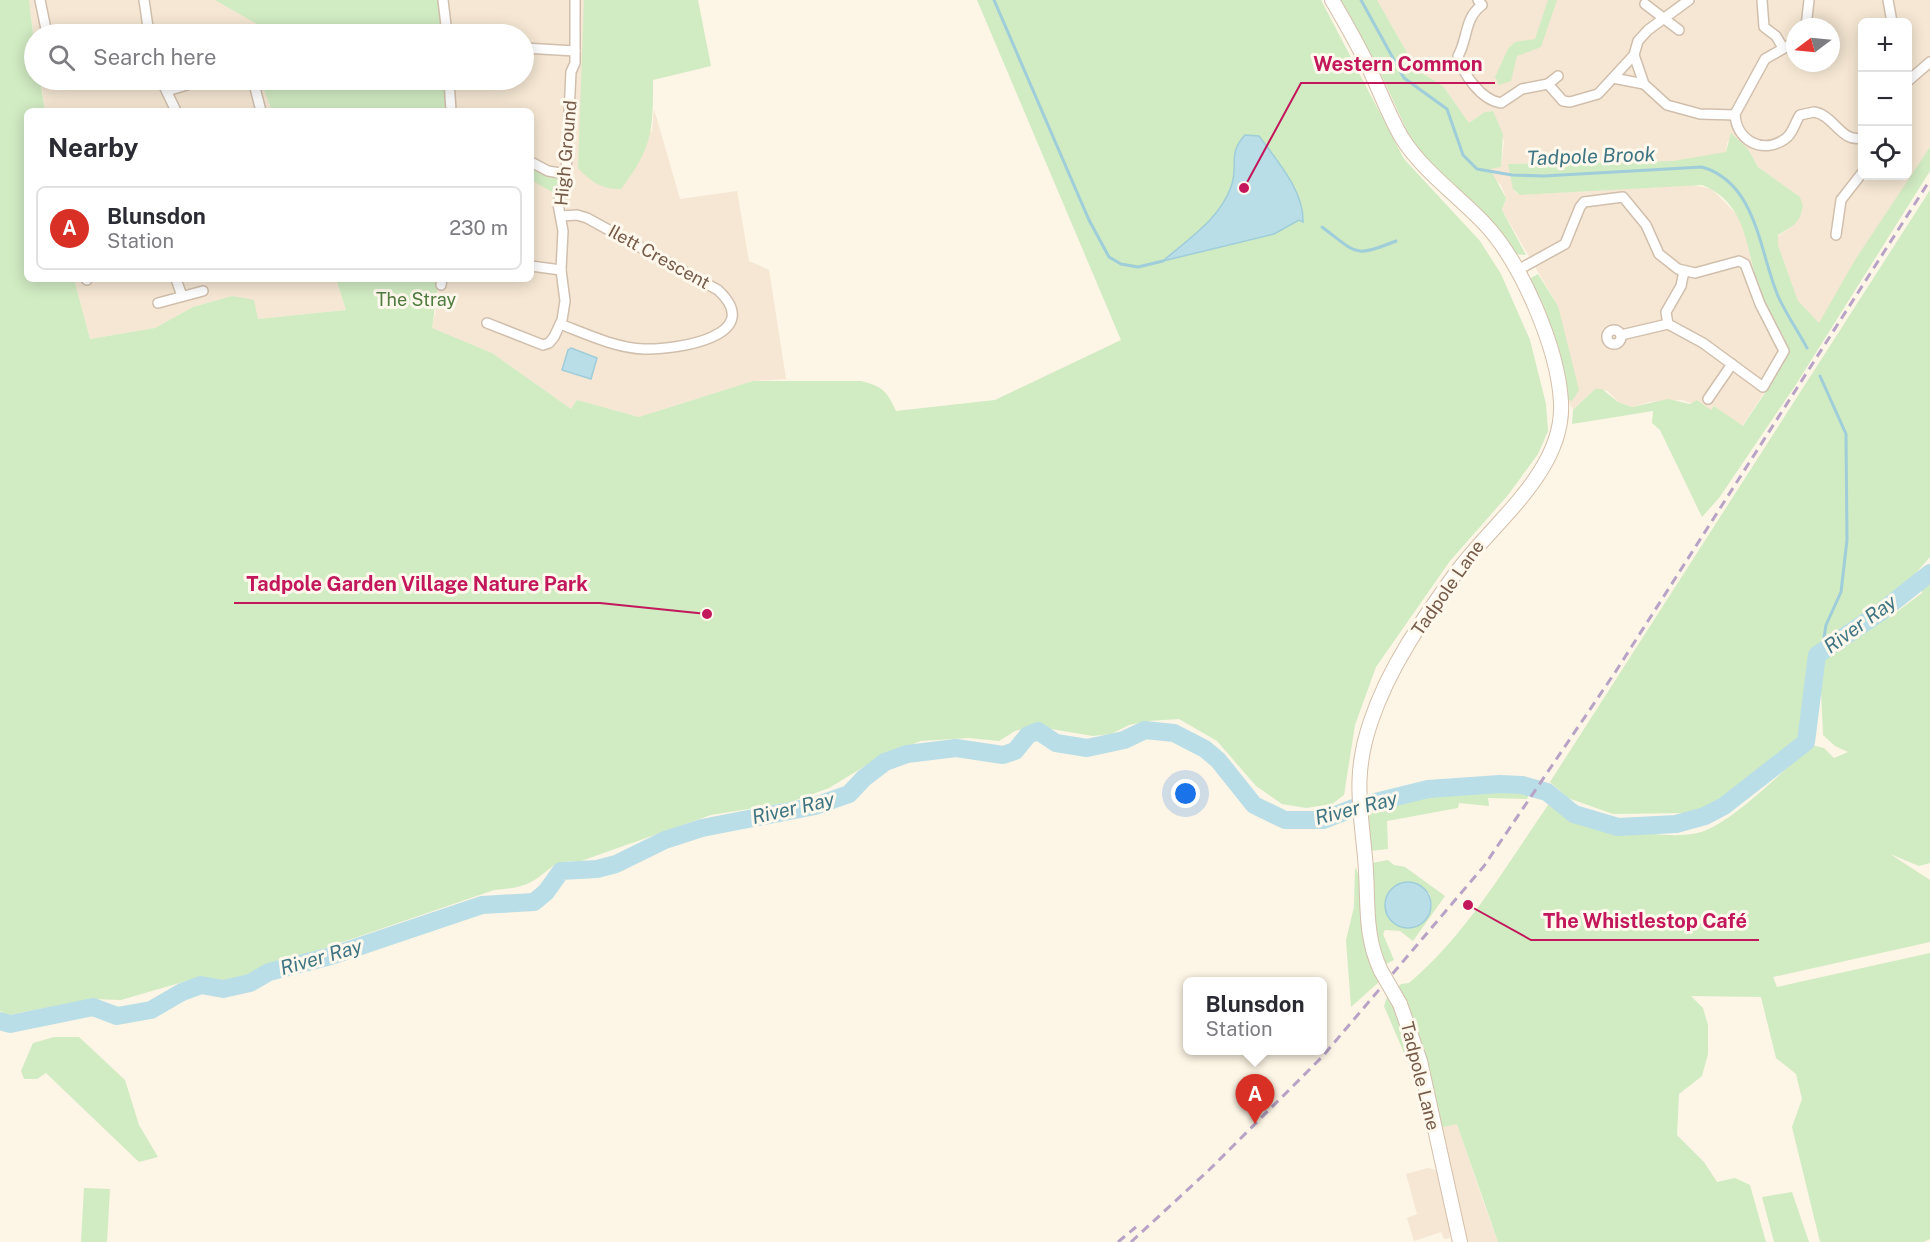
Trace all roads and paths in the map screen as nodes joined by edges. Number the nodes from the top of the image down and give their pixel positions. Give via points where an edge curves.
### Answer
1 (40, 0) edge
2 (144, 0) edge
3 (443, 0) edge
4 (575, 0) edge
5 (1332, 0) edge
6 (1478, 0) edge
7 (1689, 0) edge
8 (1762, 0) edge
9 (1809, 0) edge
10 (1888, 0) edge
11 (1645, 4) dead end
12 (1807, 18) edge
13 (1891, 18) edge
14 (1662, 19) junction
15 (45, 24) edge
16 (148, 24) edge
17 (446, 24) edge
18 (1678, 30) dead end
19 (1786, 46) edge
20 (1783, 48) junction
21 (534, 49) edge
22 (575, 51) junction
23 (1634, 55) junction
24 (1930, 62) edge
25 (1558, 76) dead end
26 (1613, 78) junction
27 (1912, 78) edge
28 (1548, 84) junction
29 (1644, 84) junction
30 (173, 90) edge
31 (256, 90) edge
32 (450, 90) edge
33 (167, 92) joint
34 (175, 108) edge
35 (260, 108) edge
36 (451, 108) edge
37 (1735, 115) junction
38 (1858, 139) edge
39 (534, 164) edge
40 (566, 174) junction
41 (1858, 179) edge
42 (561, 216) junction
43 (1836, 235) dead end
44 (534, 266) edge
45 (561, 270) junction
46 (1516, 271) junction
47 (1684, 271) junction
48 (177, 282) edge
49 (203, 291) dead end
50 (182, 296) junction
51 (158, 303) dead end
52 (487, 323) dead end
53 (560, 324) junction
54 (1668, 324) junction
55 (1621, 335) dead end
56 (1732, 364) junction
57 (1708, 399) dead end
58 (1460, 1242) edge

1 - 15 street
2 - 16 street
3 - 17 street
4 - 22 street, High Ground
5 - 46 street, Tadpole Lane via 1402,138 1423,165 1492,231
6 - 28 street via 1482,5 1471,15 1458,56 1481,93 1501,103 1522,89
7 - 14 street
8 - 20 street via 1764,27
9 - 12 street
10 - 13 street
11 - 14 street
14 - 18 street
14 - 23 street via 1638,41
19 - 20 street
20 - 37 street via 1762,61
21 - 22 street
22 - 40 street, High Ground
23 - 26 street
23 - 29 street
24 - 27 street
25 - 28 street
26 - 28 street via 1595,96 1570,102 1560,99
26 - 29 street
29 - 37 street via 1675,108 1700,114
30 - 33 street
31 - 35 street
32 - 36 street
33 - 34 street
37 - 38 street via 1742,135 1760,146 1786,139 1800,115 1814,111 1833,120 1844,135
39 - 40 street
40 - 42 street, High Ground via 559,201
41 - 43 street via 1841,200
42 - 45 street, High Ground
42 - 53 street, Ilett Crescent via 587,218 718,290 730,305 733,320 720,335 657,349 628,346
44 - 45 street
45 - 53 street, High Ground via 565,302
46 - 47 street via 1565,244 1582,203 1617,197 1627,201 1646,225 1659,254
46 - 58 street, Tadpole Lane, bridge via 1540,324 1557,378 1561,409 1557,433 1537,474 1460,568 1399,660 1370,723 1358,785 1368,933 1420,1061
47 - 54 street via 1681,286 1666,312
47 - 56 street via 1695,273 1741,261 1745,264 1784,351 1763,387
48 - 50 street
49 - 50 street
50 - 51 street
52 - 53 street via 543,345 552,341
54 - 55 street
54 - 56 street
56 - 57 street

